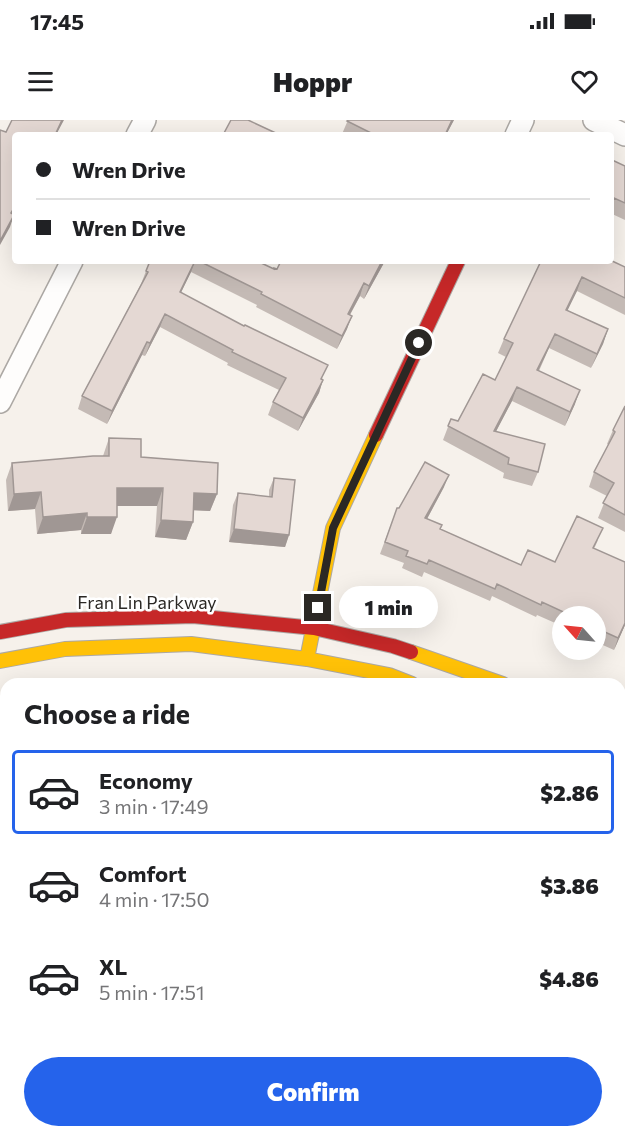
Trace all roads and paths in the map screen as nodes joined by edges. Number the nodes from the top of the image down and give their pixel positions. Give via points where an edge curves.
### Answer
1 (594, 120) edge
2 (625, 135) edge
3 (70, 264) edge
4 (457, 264) edge
5 (0, 402) edge
6 (314, 628) junction
7 (0, 632) edge
8 (307, 659) junction
9 (0, 660) edge
10 (397, 678) edge
11 (486, 678) edge

1 - 2 street
3 - 5 street
4 - 6 street via 333,528
6 - 7 street, Fran Lin Parkway via 193,616 66,620
6 - 8 street
6 - 11 street, Fran Lin Parkway via 393,646
8 - 9 street via 191,644 65,649
8 - 10 street

